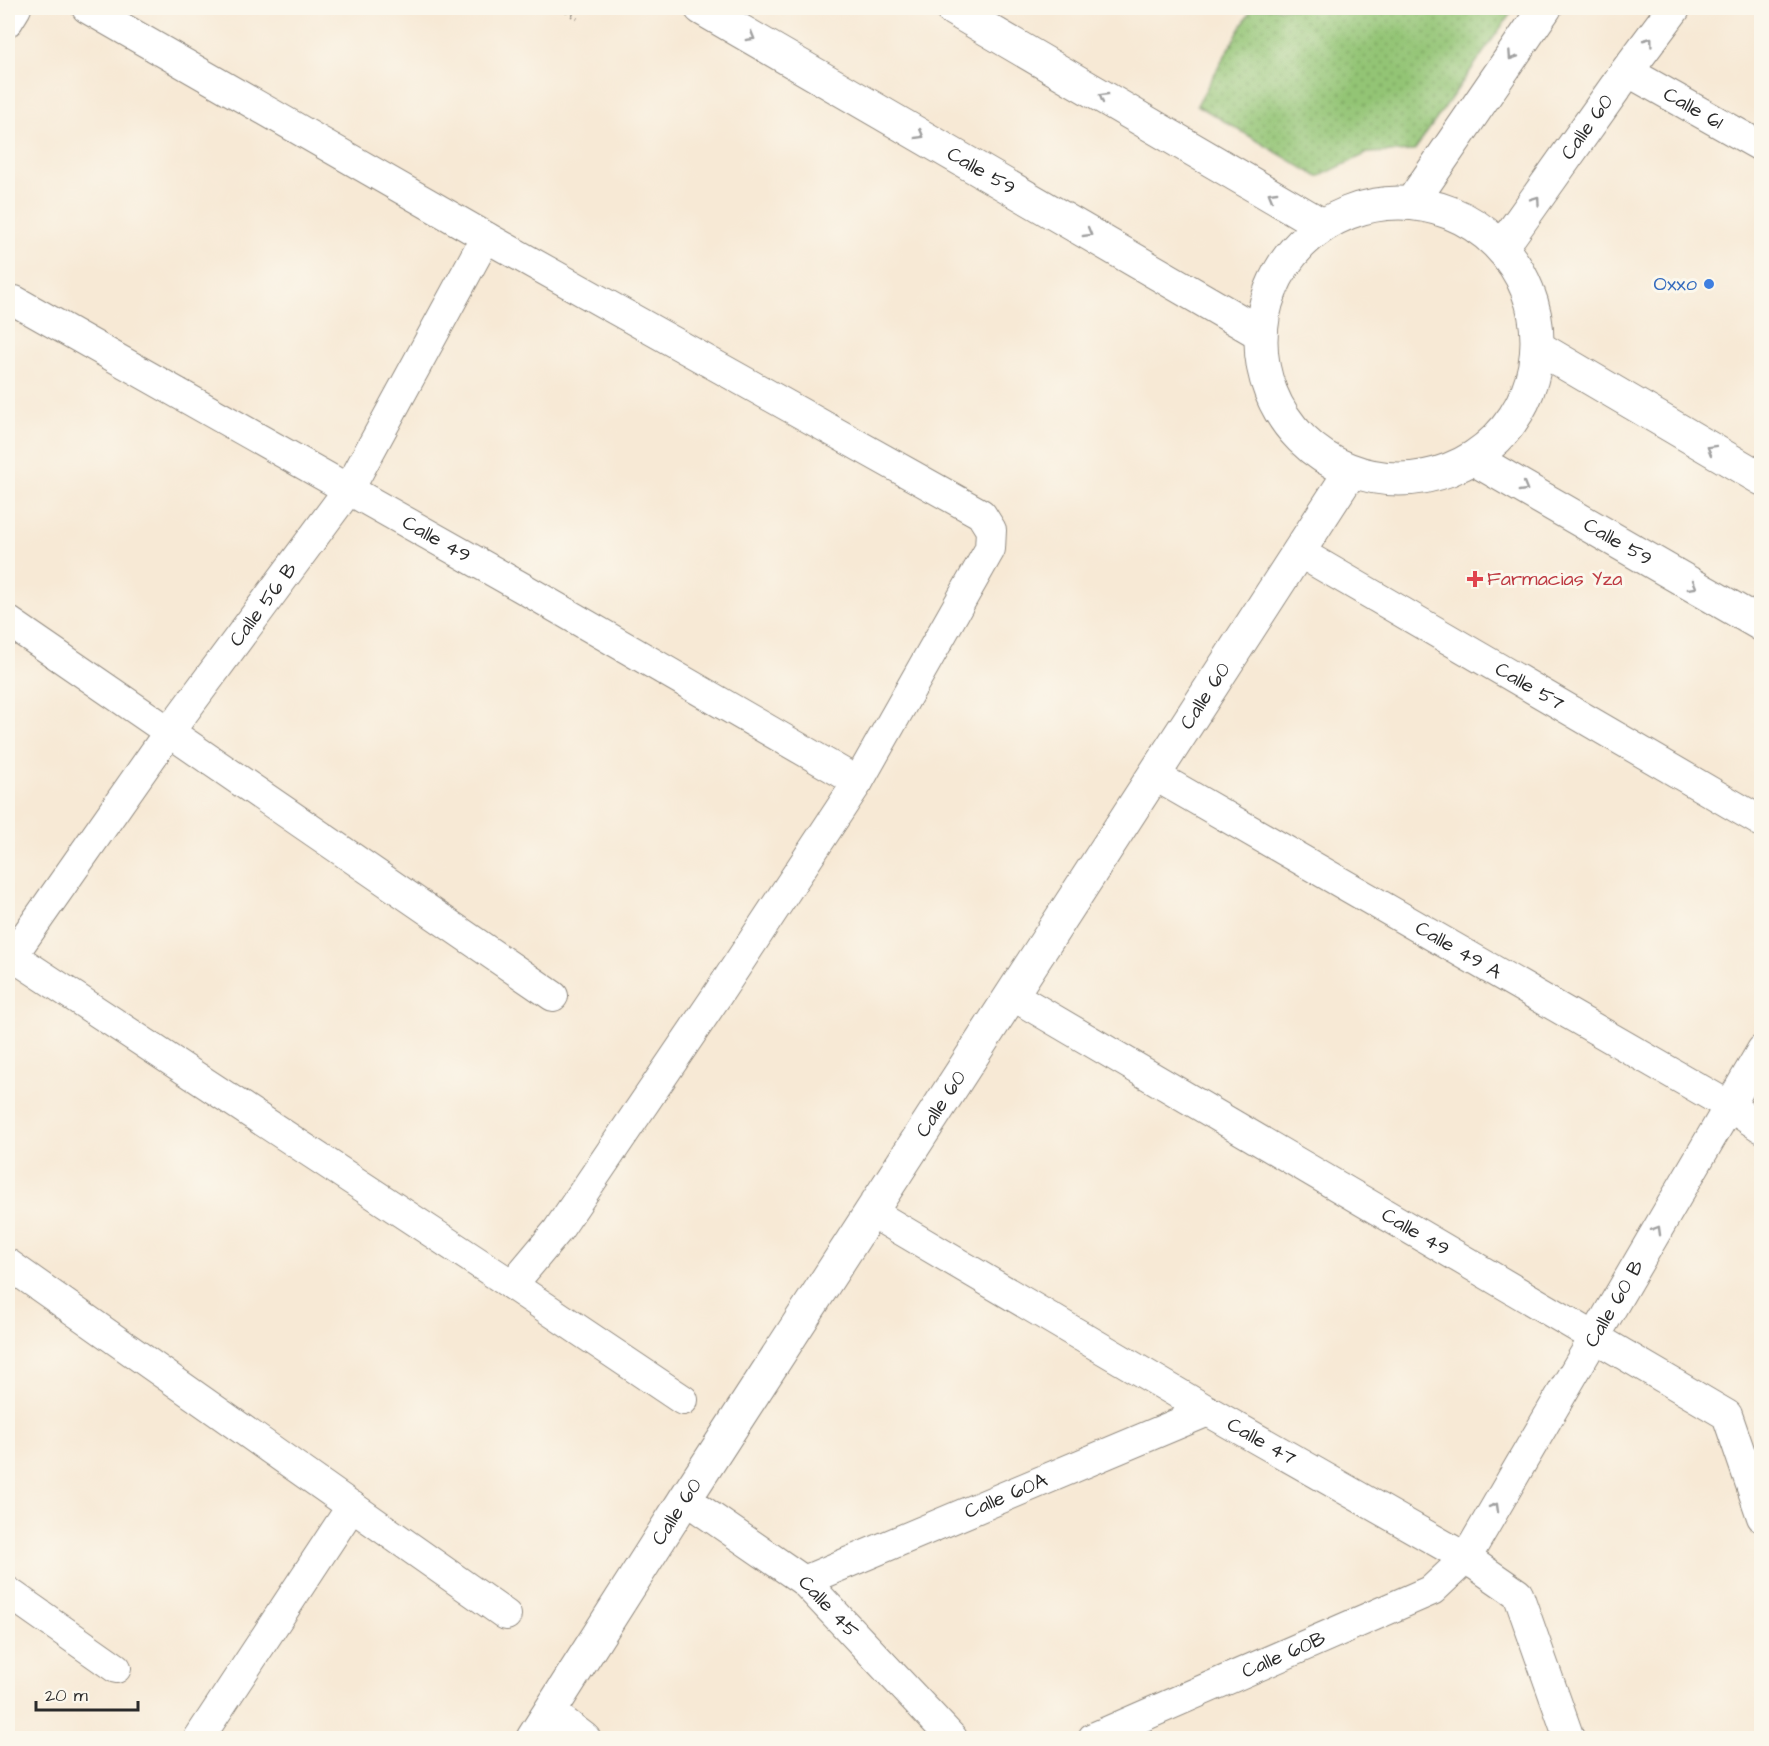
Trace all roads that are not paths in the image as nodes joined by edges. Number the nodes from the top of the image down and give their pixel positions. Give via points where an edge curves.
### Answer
1 (16, 8) edge
2 (87, 8) edge
3 (701, 8) edge
4 (951, 8) edge
5 (1545, 8) edge
6 (1674, 8) edge
7 (8, 21) edge
8 (1627, 71) junction
9 (1761, 147) edge
10 (1412, 202) junction
11 (1322, 225) junction
12 (486, 237) junction
13 (1502, 248) junction
14 (15, 301) dead end
15 (1260, 333) junction
16 (1539, 348) junction
17 (1474, 459) junction
18 (1351, 471) junction
19 (1761, 479) edge
20 (349, 489) junction
21 (1299, 552) junction
22 (8, 621) edge
23 (1761, 625) edge
24 (169, 732) junction
25 (1155, 775) junction
26 (858, 782) junction
27 (1761, 822) edge
28 (10, 954) edge
29 (1012, 995) junction
30 (554, 996) dead end
31 (1761, 1050) edge
32 (1729, 1106) junction
33 (1761, 1128) edge
34 (871, 1212) junction
35 (8, 1264) edge
36 (512, 1285) junction
37 (1595, 1337) junction
38 (683, 1400) dead end
39 (1208, 1412) junction
40 (685, 1499) junction
41 (352, 1506) junction
42 (1761, 1517) edge
43 (1466, 1558) junction
44 (804, 1581) junction
45 (8, 1592) edge
46 (506, 1615) dead end
47 (116, 1668) dead end
48 (551, 1712) junction
49 (199, 1738) edge
50 (534, 1738) edge
51 (585, 1738) edge
52 (952, 1738) edge
53 (1093, 1738) edge
54 (1569, 1738) edge

1 - 7 street
2 - 12 street
3 -> 15 main road, Calle 59
11 -> 4 main road
5 -> 10 main road
8 -> 6 main road, Calle 60
8 - 9 street, Calle 61
13 -> 8 main road, Calle 60
10 - 11 main road via 1380,203 1350,211
10 - 13 main road via 1445,210 1476,225
11 - 15 main road via 1298,246 1278,272 1266,301
12 - 20 street, Calle 56 B
12 - 26 street via 981,514 991,530 990,549
13 - 16 main road via 1531,294
14 - 20 street, Calle 49
15 - 18 main road via 1262,363 1283,417 1325,458
16 - 17 main road via 1529,391 1507,429
19 -> 16 main road
17 - 18 main road via 1445,472 1414,479 1382,478
17 -> 23 main road, Calle 59
18 - 21 main road, Calle 60
20 - 24 street, Calle 56 B
20 - 26 street, Calle 49
21 - 25 main road, Calle 60
21 - 27 street, Calle 57
22 - 24 street
24 - 28 street, Calle 56 B
24 - 30 street
25 - 29 main road, Calle 60
25 - 32 street, Calle 49 A
26 - 36 street via 558,1230
28 - 36 street
29 - 34 main road, Calle 60
29 - 37 street, Calle 49
31 - 32 street, Calle 60 B
32 - 33 street, Calle 49 A
37 -> 32 street, Calle 60 B
34 - 39 street, Calle 47
34 - 40 main road, Calle 60
35 - 41 street
36 - 38 street
37 - 42 street, Calle 49 via 1728,1415
43 -> 37 street, Calle 60 B
39 - 43 street, Calle 47
39 - 44 street, Calle 60A
40 - 44 street, Calle 45
40 - 48 main road, Calle 60
41 - 46 street
41 - 49 street
43 - 53 street, Calle 60B via 1432,1590
43 - 54 street, Calle 47 via 1518,1594
44 - 52 street, Calle 45
45 - 47 street
48 - 50 main road, Calle 60
48 - 51 street

